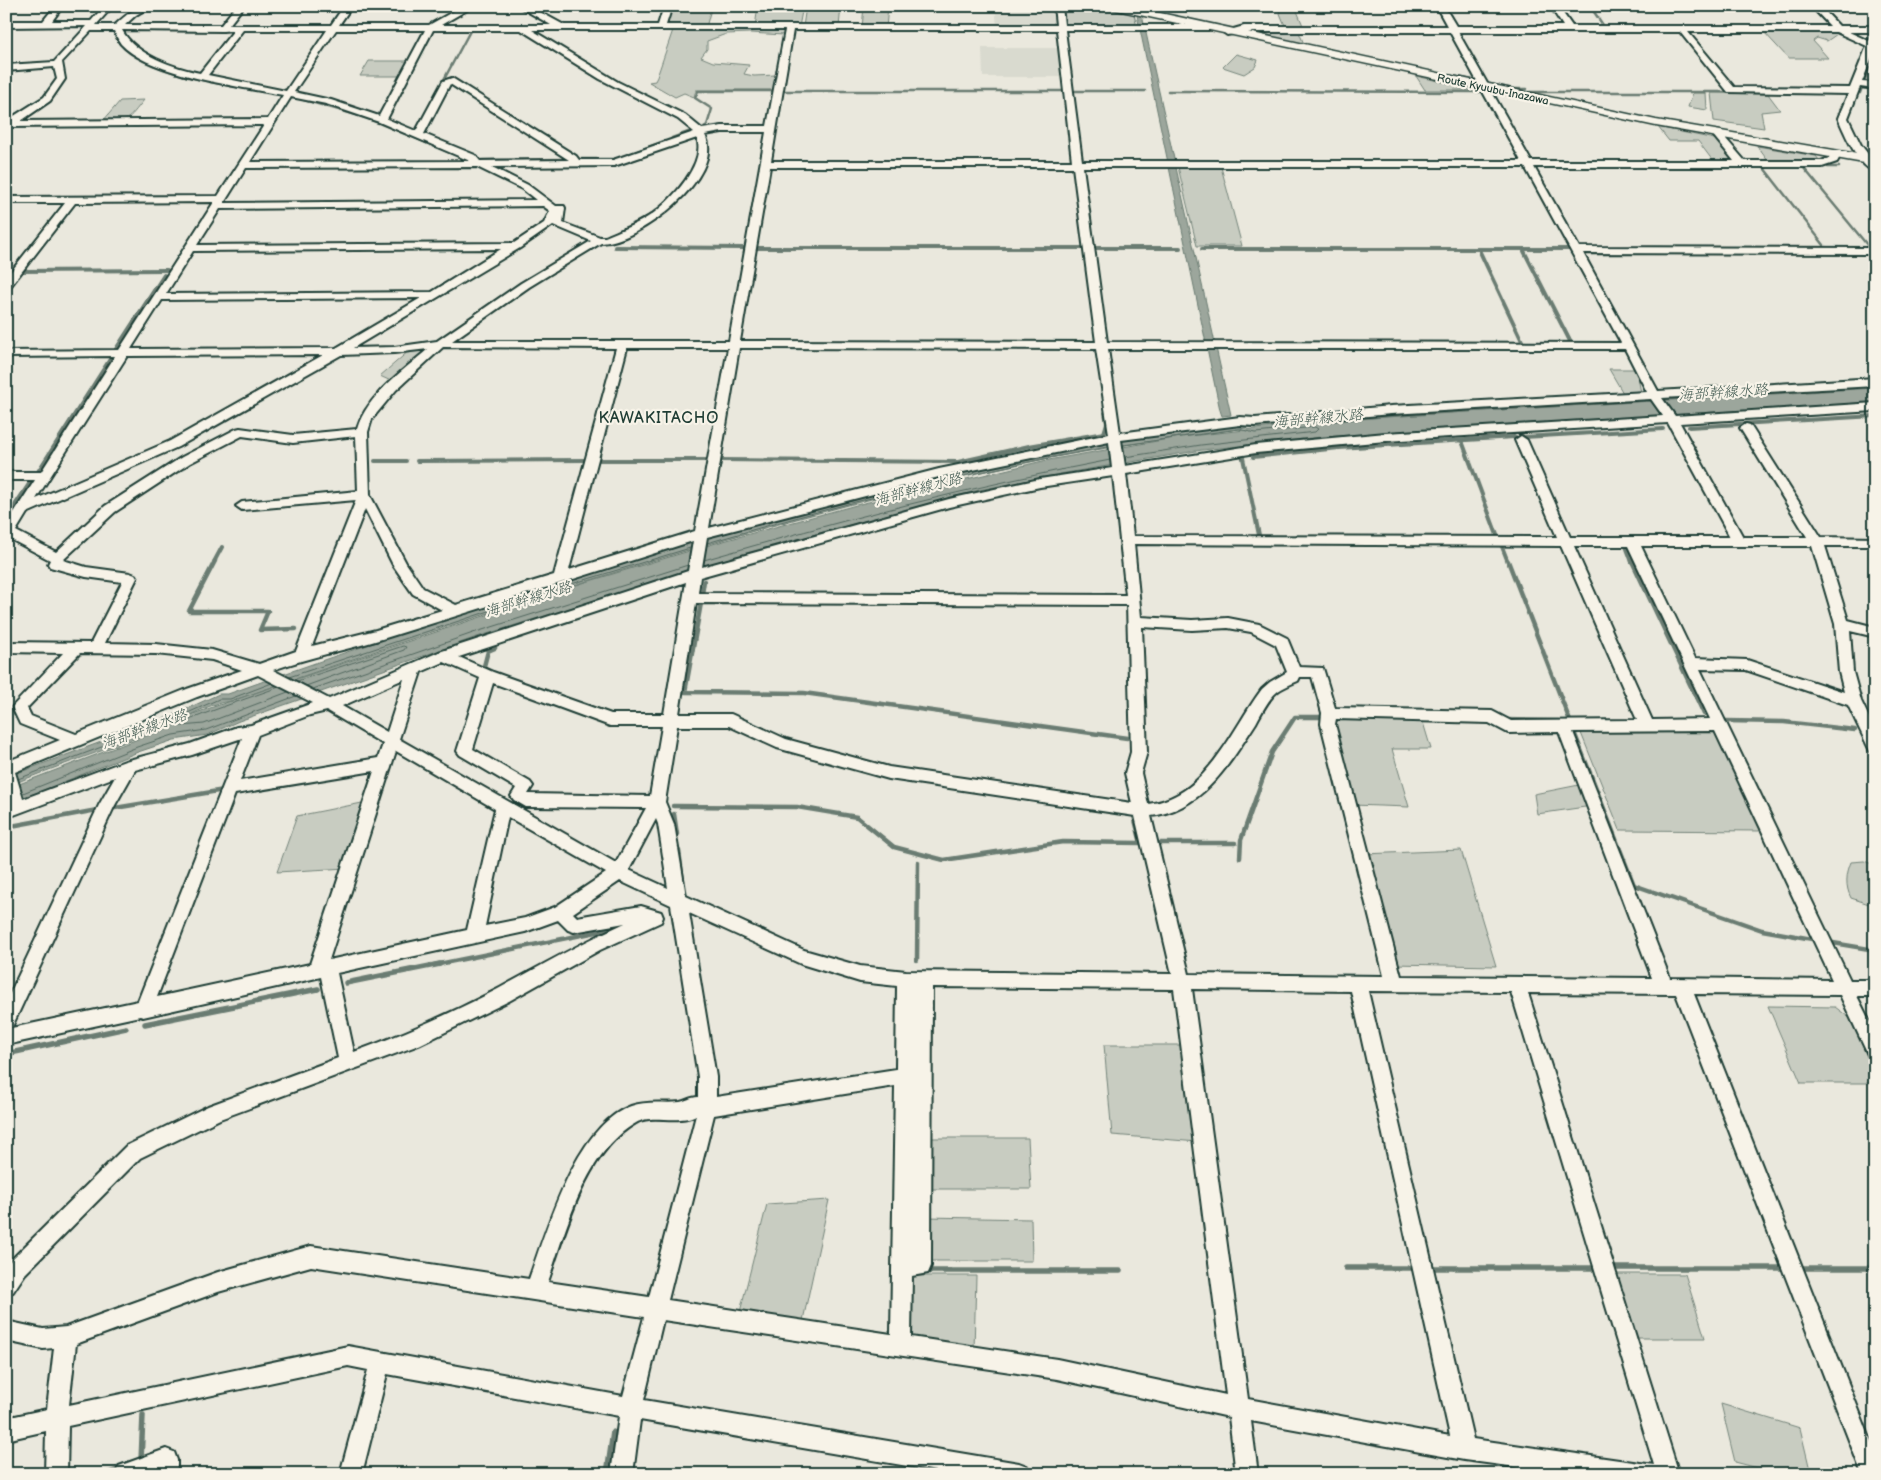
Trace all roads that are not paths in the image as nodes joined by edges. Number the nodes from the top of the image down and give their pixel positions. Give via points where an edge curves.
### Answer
1 (59, 6) edge
2 (109, 6) edge
3 (147, 6) edge
4 (240, 6) edge
5 (348, 6) edge
6 (470, 6) edge
7 (522, 6) edge
8 (668, 6) edge
9 (1058, 6) edge
10 (1112, 6) edge
11 (1440, 6) edge
12 (1554, 6) edge
13 (1815, 6) edge
14 (6, 24) edge
15 (45, 24) junction
16 (91, 26) junction
17 (1208, 27) junction
18 (117, 28) junction
19 (223, 28) junction
20 (240, 28) junction
21 (333, 28) junction
22 (430, 28) junction
23 (563, 28) junction
24 (661, 28) junction
25 (524, 29) junction
26 (789, 29) junction
27 (1060, 29) junction
28 (1453, 29) junction
29 (1569, 29) junction
30 (1682, 29) junction
31 (1837, 29) junction
32 (1875, 29) edge
33 (1227, 32) junction
34 (1874, 41) edge
35 (59, 64) junction
36 (6, 68) edge
37 (202, 77) junction
38 (1875, 86) edge
39 (1486, 88) junction
40 (1855, 88) junction
41 (289, 93) junction
42 (382, 120) junction
43 (271, 122) junction
44 (8, 125) edge
45 (771, 129) junction
46 (700, 133) junction
47 (1717, 134) junction
48 (418, 136) junction
49 (1836, 155) junction
50 (1870, 160) edge
51 (477, 163) junction
52 (493, 163) junction
53 (576, 163) junction
54 (765, 164) junction
55 (1078, 164) junction
56 (1529, 164) junction
57 (1742, 164) junction
58 (243, 165) junction
59 (1875, 169) edge
60 (6, 200) edge
61 (72, 200) junction
62 (220, 202) junction
63 (545, 203) junction
64 (600, 240) junction
65 (516, 246) junction
66 (190, 248) junction
67 (1577, 250) junction
68 (1875, 251) edge
69 (6, 285) edge
70 (434, 295) junction
71 (159, 297) junction
72 (440, 344) junction
73 (622, 345) junction
74 (734, 345) junction
75 (1102, 345) junction
76 (1630, 346) junction
77 (339, 351) junction
78 (352, 351) junction
79 (123, 353) junction
80 (6, 354) edge
81 (1875, 382) edge
82 (1655, 395) junction
83 (1875, 408) edge
84 (1672, 420) junction
85 (1746, 428) dead end
86 (217, 429) junction
87 (240, 432) junction
88 (362, 432) junction
89 (1115, 438) junction
90 (1520, 440) dead end
91 (1117, 469) junction
92 (6, 476) edge
93 (45, 476) junction
94 (364, 495) junction
95 (242, 506) dead end
96 (12, 524) edge
97 (701, 536) junction
98 (1127, 540) junction
99 (1565, 541) junction
100 (1632, 541) junction
101 (1739, 541) junction
102 (1817, 542) junction
103 (1875, 542) edge
104 (57, 558) junction
105 (695, 571) junction
106 (560, 578) junction
107 (690, 598) junction
108 (1134, 601) junction
109 (456, 611) junction
110 (1134, 621) junction
111 (1842, 624) junction
112 (1875, 632) edge
113 (6, 648) edge
114 (76, 648) junction
115 (96, 648) junction
116 (302, 654) junction
117 (444, 656) junction
118 (1690, 663) junction
119 (415, 668) junction
120 (258, 669) junction
121 (1294, 672) junction
122 (488, 676) junction
123 (1854, 701) junction
124 (324, 702) junction
125 (1329, 713) junction
126 (670, 721) junction
127 (1720, 725) junction
128 (1564, 726) junction
129 (1647, 726) junction
130 (252, 731) junction
131 (76, 740) junction
132 (392, 742) junction
133 (1875, 747) edge
134 (385, 763) junction
135 (130, 765) junction
136 (6, 770) edge
137 (229, 789) junction
138 (657, 802) junction
139 (503, 806) junction
140 (14, 807) edge
141 (1141, 811) junction
142 (619, 873) junction
143 (677, 900) junction
144 (561, 912) junction
145 (474, 937) junction
146 (322, 968) junction
147 (915, 979) junction
148 (1182, 981) junction
149 (1358, 983) junction
150 (1394, 983) junction
151 (1517, 984) junction
152 (1673, 986) junction
153 (1844, 988) junction
154 (1875, 988) edge
155 (143, 1009) junction
156 (6, 1021) edge
157 (6, 1037) edge
158 (1875, 1051) edge
159 (348, 1064) junction
160 (906, 1076) junction
161 (707, 1106) junction
162 (903, 1266) junction
163 (6, 1285) edge
164 (535, 1292) junction
165 (655, 1308) junction
166 (6, 1331) edge
167 (66, 1337) junction
168 (901, 1344) junction
169 (380, 1362) junction
170 (631, 1408) junction
171 (1238, 1408) junction
172 (57, 1419) junction
173 (6, 1429) edge
174 (1464, 1449) junction
175 (56, 1474) edge
176 (127, 1474) edge
177 (166, 1474) edge
178 (351, 1474) edge
179 (622, 1474) edge
180 (1019, 1474) edge
181 (1247, 1474) edge
182 (1650, 1474) edge
183 (1668, 1474) edge
184 (1873, 1474) edge

1 - 15 street
2 - 16 street
3 - 18 street
4 - 19 street
5 - 21 street
6 - 22 street
7 - 23 street
8 - 24 street
9 - 27 street
10 - 17 main road, Route Kyuubu-Inazawa
11 - 28 street
12 - 29 street
13 - 31 street
14 - 15 street
15 - 16 street
16 - 18 street
16 - 35 street
17 - 27 street
17 - 33 main road, Route Kyuubu-Inazawa
18 - 19 street
18 - 37 street via 124,42 138,53
19 - 20 street
20 - 21 street
20 - 37 street
21 - 22 street
21 - 41 street
22 - 25 street
22 - 42 street
23 - 24 street
23 - 25 street
24 - 26 street
25 - 46 street via 615,84 687,121
26 - 27 street
26 - 45 street
27 - 55 street
28 - 29 street
28 - 33 street via 1244,29
28 - 39 street
29 - 30 street
30 - 31 street
30 - 40 street via 1731,90
31 - 32 street
31 - 34 street
33 - 39 main road, Route Kyuubu-Inazawa
34 - 40 street
35 - 36 street
35 - 44 street via 62,79 47,100
37 - 41 street
38 - 40 street
39 - 47 main road, Route Kyuubu-Inazawa
39 - 56 street
40 - 50 street via 1843,118 1850,137
41 - 42 street
41 - 43 street
42 - 48 street
43 - 44 street
43 - 58 street
45 - 46 street via 722,129
45 - 54 street
46 - 53 street via 614,163
46 - 64 street via 703,155 682,192 656,217 607,240
47 - 49 main road, Route Kyuubu-Inazawa
47 - 57 street
48 - 51 street via 472,157
48 - 53 street via 447,80 574,158
49 - 50 main road, Route Kyuubu-Inazawa
49 - 57 street via 1834,160 1822,164
50 - 59 street
51 - 52 street
51 - 58 street
51 - 63 street via 526,187
52 - 53 street
52 - 64 street via 535,185 560,206 558,225
54 - 55 street
54 - 74 street
55 - 56 street
55 - 75 street
56 - 57 street
56 - 67 street
58 - 62 street
60 - 61 street
61 - 62 street
61 - 69 street
62 - 63 street
62 - 66 street
63 - 65 street via 555,210 548,225
64 - 72 street via 525,285
65 - 66 street
65 - 70 street
66 - 71 street
67 - 68 street
67 - 76 street
70 - 71 street
70 - 77 street
71 - 79 street
72 - 73 street
72 - 78 street
72 - 88 street via 392,387 366,420
73 - 74 street
73 - 106 street
74 - 75 street
74 - 97 street
75 - 76 street
75 - 89 street
76 - 82 street
77 - 78 street
77 - 79 street
77 - 96 street via 174,444
78 - 86 street
79 - 80 street
79 - 93 street
81 - 82 street
82 - 84 street
82 - 89 street via 1240,421
83 - 84 street
84 - 91 street via 1386,437 1274,447
84 - 101 street
85 - 102 street
86 - 87 street
86 - 96 street
87 - 88 street via 293,440
87 - 104 street via 186,460 110,509
88 - 94 street
89 - 91 street
89 - 97 street via 939,473
90 - 99 street
91 - 98 street
91 - 105 street via 949,503
92 - 93 street
93 - 96 street
94 - 95 street
94 - 109 street via 400,565 418,591
94 - 116 street
96 - 104 street
97 - 105 street
97 - 106 street
98 - 99 street
98 - 108 street
99 - 100 street
99 - 129 street
100 - 101 street
100 - 118 street
101 - 102 street
102 - 103 street
102 - 111 street
104 - 115 street via 55,564 130,578
105 - 107 street
105 - 117 street
106 - 109 street
107 - 108 street
107 - 126 street
108 - 110 street
109 - 116 street
110 - 121 street via 1192,626 1228,623 1254,628 1282,642
110 - 141 street via 1139,752 1133,773
111 - 112 street
111 - 123 street via 1846,672
113 - 114 street
114 - 115 street
114 - 131 street via 19,707 25,720
115 - 120 street via 156,649 212,655
116 - 120 street
117 - 119 street
117 - 122 street
118 - 123 street via 1747,664
118 - 127 street
119 - 124 street
119 - 132 street
120 - 124 street
120 - 131 street via 192,692
121 - 125 street via 1318,672
121 - 141 street via 1293,676 1271,689 1219,766 1186,798 1154,811
122 - 126 street via 610,720
122 - 138 street via 465,751 525,786 519,796 526,801
123 - 133 street
124 - 130 street
124 - 132 street
125 - 128 street via 1492,717 1508,727
125 - 150 street via 1328,724
126 - 138 street
126 - 141 street via 731,720 782,744 889,773
127 - 129 street
127 - 153 street
128 - 129 street
128 - 152 street
130 - 135 street
130 - 137 street
131 - 136 street
132 - 134 street
132 - 139 street
134 - 137 street
134 - 146 street
135 - 140 street
135 - 156 street via 107,805
136 - 140 street
137 - 155 street
138 - 142 street
138 - 143 street via 666,824
139 - 142 street
139 - 145 street
141 - 148 street
142 - 143 street
142 - 144 street
143 - 147 street via 801,957 860,974
143 - 161 street via 707,1078
144 - 145 street via 525,925
144 - 159 street via 574,925 641,913 655,917 413,1039
145 - 146 street
146 - 155 street
146 - 159 street
147 - 148 street
147 - 160 street
147 - 162 street via 921,1266
148 - 149 street
148 - 171 street
149 - 150 street
149 - 174 street
150 - 151 street
151 - 152 street
151 - 183 street
152 - 153 street
152 - 184 street
153 - 154 street
153 - 158 street
155 - 157 street
159 - 163 street via 214,1112 133,1152 18,1267
160 - 161 street
160 - 162 street
161 - 164 street via 692,1106 685,1111 634,1113 601,1140 575,1181
161 - 165 street
162 - 168 street
164 - 165 street
164 - 167 street via 311,1256 197,1290
165 - 168 street
165 - 170 street
166 - 167 street via 43,1339
167 - 172 street
168 - 171 street via 1058,1369
169 - 170 street
169 - 172 street via 348,1356
169 - 178 street
170 - 179 street
170 - 180 street
171 - 174 street
171 - 181 street
172 - 173 street
172 - 175 street
174 - 182 street
176 - 177 street via 166,1460

